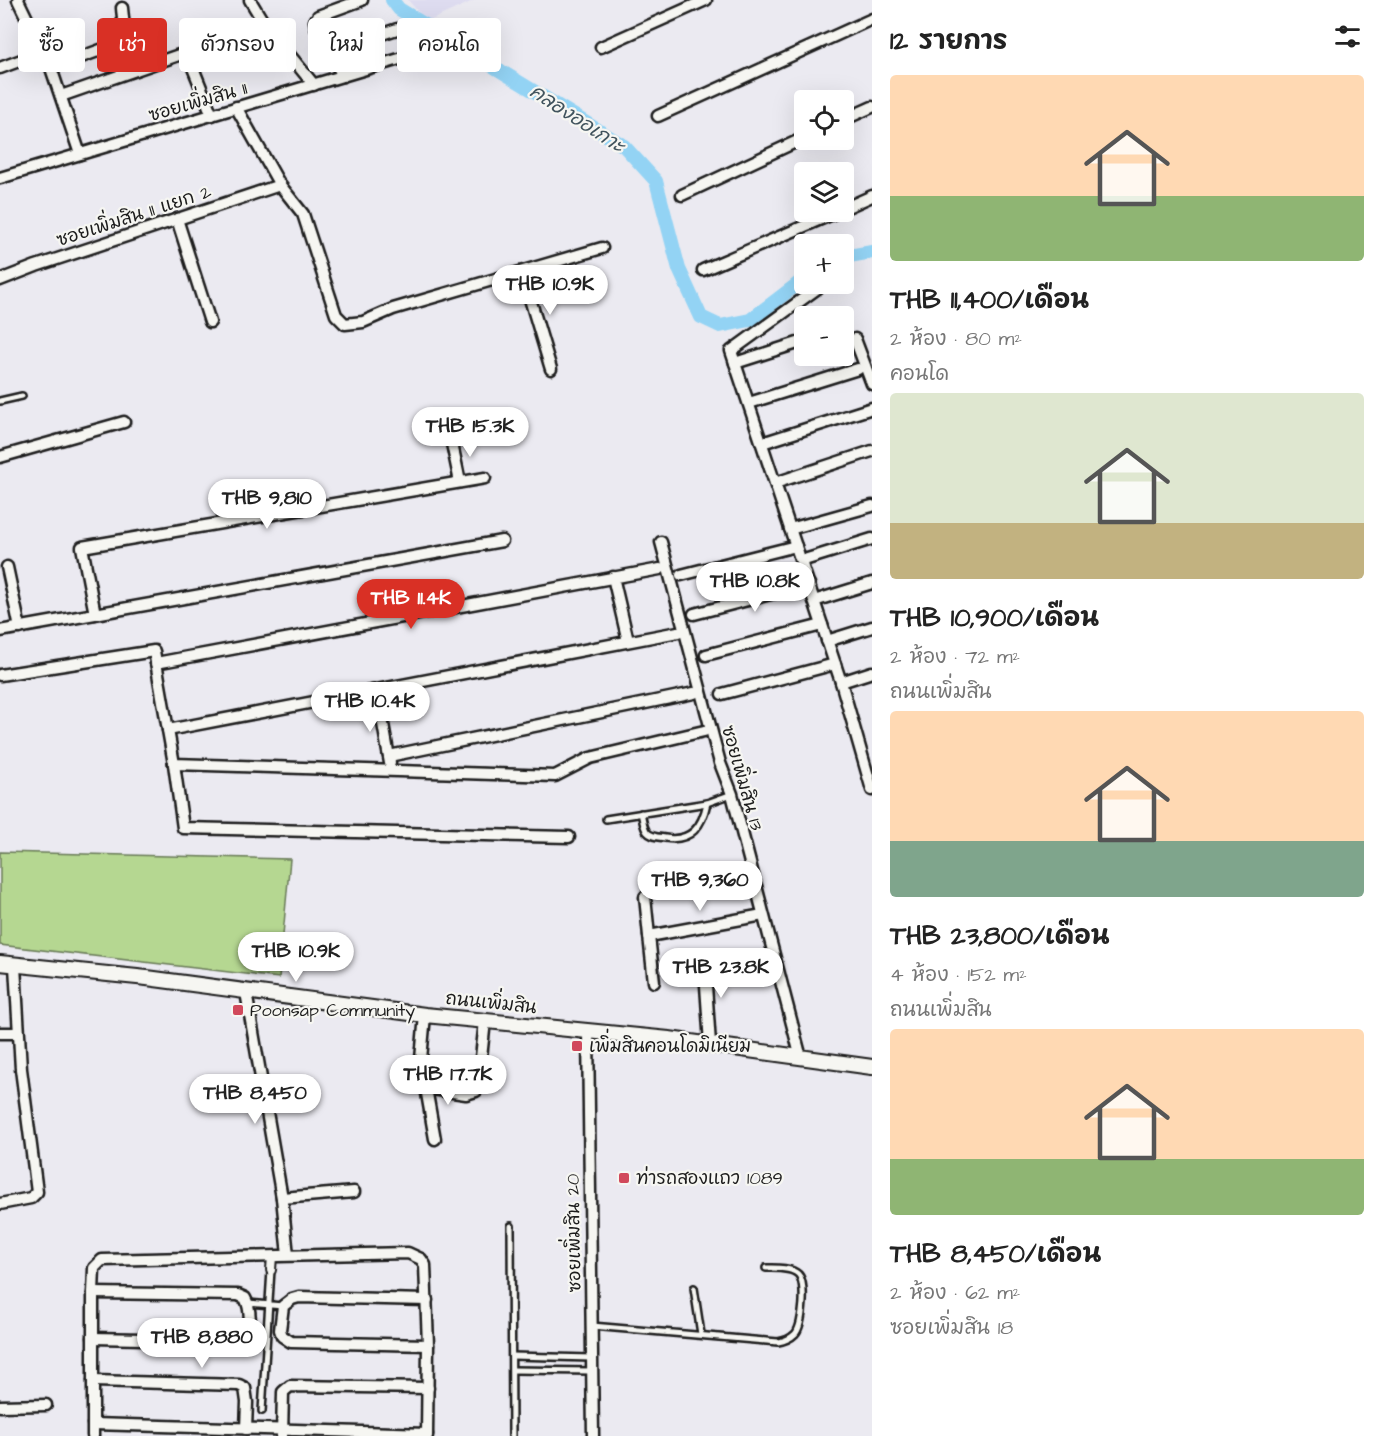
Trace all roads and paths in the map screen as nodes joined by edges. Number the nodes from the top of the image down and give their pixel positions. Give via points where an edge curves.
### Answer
1 (18, 0) edge
2 (250, 0) edge
3 (362, 0) edge
4 (706, 0) edge
5 (122, 8) dead end
6 (27, 18) edge
7 (261, 18) edge
8 (317, 18) edge
9 (872, 19) edge
10 (396, 29) dead end
11 (385, 33) edge
12 (601, 47) dead end
13 (85, 56) edge
14 (179, 56) edge
15 (397, 60) edge
16 (18, 61) edge
17 (296, 63) edge
18 (0, 68) edge
19 (52, 72) edge
20 (195, 72) edge
21 (340, 72) edge
22 (343, 76) junction
23 (314, 85) junction
24 (61, 96) junction
25 (872, 107) edge
26 (237, 108) junction
27 (212, 115) junction
28 (854, 115) edge
29 (658, 116) dead end
30 (794, 143) edge
31 (80, 154) junction
32 (0, 178) edge
33 (280, 185) junction
34 (682, 195) dead end
35 (872, 196) edge
36 (854, 204) edge
37 (177, 219) junction
38 (814, 222) edge
39 (602, 248) dead end
40 (703, 270) dead end
41 (522, 272) junction
42 (0, 280) edge
43 (810, 294) edge
44 (210, 322) dead end
45 (855, 339) dead end
46 (794, 344) edge
47 (735, 363) junction
48 (551, 369) dead end
49 (858, 369) dead end
50 (872, 384) edge
51 (22, 396) dead end
52 (0, 401) edge
53 (748, 403) junction
54 (872, 408) edge
55 (124, 422) dead end
56 (451, 439) dead end
57 (762, 443) junction
58 (872, 451) edge
59 (0, 457) edge
60 (484, 478) dead end
61 (460, 482) junction
62 (775, 483) junction
63 (872, 506) edge
64 (790, 529) junction
65 (872, 539) edge
66 (502, 540) dead end
67 (661, 542) dead end
68 (796, 546) junction
69 (801, 561) junction
70 (8, 567) dead end
71 (660, 569) dead end
72 (681, 575) dead end
73 (613, 578) junction
74 (872, 583) edge
75 (808, 584) junction
76 (814, 601) junction
77 (95, 614) junction
78 (694, 614) dead end
79 (822, 625) junction
80 (872, 627) edge
81 (20, 628) junction
82 (0, 631) edge
83 (678, 632) dead end
84 (628, 641) junction
85 (827, 641) junction
86 (706, 655) dead end
87 (156, 663) junction
88 (835, 664) junction
89 (872, 672) edge
90 (0, 675) edge
91 (841, 682) junction
92 (377, 690) junction
93 (694, 693) dead end
94 (722, 694) dead end
95 (168, 730) junction
96 (704, 731) dead end
97 (389, 756) junction
98 (174, 764) junction
99 (391, 771) junction
100 (872, 790) edge
101 (732, 794) junction
102 (707, 803) junction
103 (641, 813) junction
104 (606, 819) dead end
105 (569, 837) dead end
106 (645, 897) dead end
107 (763, 915) junction
108 (649, 936) junction
109 (704, 956) dead end
110 (0, 963) edge
111 (15, 966) junction
112 (654, 982) dead end
113 (246, 992) junction
114 (425, 1015) junction
115 (485, 1021) junction
116 (588, 1030) junction
117 (0, 1033) edge
118 (18, 1033) junction
119 (710, 1044) junction
120 (801, 1058) junction
121 (872, 1067) edge
122 (426, 1088) junction
123 (435, 1139) dead end
124 (354, 1192) dead end
125 (282, 1198) junction
126 (0, 1203) edge
127 (511, 1226) dead end
128 (288, 1255) junction
129 (272, 1256) junction
130 (766, 1268) dead end
131 (271, 1270) joint
132 (694, 1288) dead end
133 (93, 1293) junction
134 (428, 1300) junction
135 (248, 1303) junction
136 (269, 1304) junction
137 (283, 1306) junction
138 (592, 1326) junction
139 (701, 1334) junction
140 (93, 1338) junction
141 (428, 1345) junction
142 (512, 1356) junction
143 (592, 1358) junction
144 (513, 1370) junction
145 (592, 1371) junction
146 (93, 1381) junction
147 (428, 1388) junction
148 (46, 1405) dead end
149 (0, 1406) edge
150 (262, 1411) dead end
151 (246, 1429) junction
152 (93, 1430) edge
153 (282, 1433) edge
154 (427, 1435) edge
155 (512, 1436) edge
156 (593, 1436) edge

1 - 6 street
2 - 7 street
3 - 8 street
4 - 12 street
5 - 13 street via 122,38 117,44
9 - 29 street
10 - 11 street
14 - 24 street
15 - 22 street, ซอยเพิ่มสิน 11
16 - 18 street
17 - 23 street
19 - 24 street
20 - 27 street
21 - 22 street
22 - 23 street, ซอยเพิ่มสิน 11
23 - 26 street, ซอยเพิ่มสิน 11
24 - 31 street
25 - 28 street
26 - 27 street, ซอยเพิ่มสิน 11
26 - 33 street
27 - 31 street, ซอยเพิ่มสิน 11
30 - 34 street
31 - 32 street, ซอยเพิ่มสิน 11
33 - 37 street, ซอยเพิ่มสิน 11 แยก 2
33 - 41 street via 303,214 336,315 345,324 363,322 393,309
35 - 36 street
37 - 42 street, ซอยเพิ่มสิน 11 แยก 2
37 - 44 street
38 - 40 street
39 - 41 street
41 - 48 street
43 - 47 street via 731,351
45 - 50 street
46 - 47 street
47 - 53 street
49 - 53 street
51 - 52 lane
53 - 57 street
54 - 57 street
55 - 59 street
56 - 61 street
57 - 62 street
58 - 62 street
60 - 61 street
61 - 77 street via 82,548
62 - 64 street
63 - 64 street
64 - 68 street
65 - 69 street
66 - 77 street
67 - 101 street, ซอยเพิ่มสิน 13 via 720,763
68 - 69 street
68 - 72 street
69 - 75 street
70 - 81 street
71 - 73 street
73 - 84 street
73 - 87 street
74 - 76 street
75 - 76 street
75 - 78 street
76 - 79 street
77 - 81 street
79 - 85 street
79 - 86 street
80 - 85 street
81 - 82 street
83 - 84 street
84 - 92 street
85 - 88 street
87 - 90 street via 154,651
87 - 95 street
88 - 91 street
88 - 94 street
89 - 91 street
91 - 100 street
92 - 95 street
92 - 97 street
93 - 97 street
95 - 98 street
96 - 99 street via 590,758 555,776
97 - 99 street
98 - 99 street
98 - 105 street via 183,828
101 - 102 lane
101 - 107 street, ซอยเพิ่มสิน 13
102 - 103 lane
102 - 103 lane via 696,829 687,836 671,839 649,834
103 - 104 lane
106 - 108 street
107 - 108 street
107 - 120 street, ซอยเพิ่มสิน 13
108 - 112 street
109 - 119 street
110 - 111 street, ถนนเพิ่มสิน
111 - 113 street, ถนนเพิ่มสิน
111 - 118 street
113 - 114 street, ถนนเพิ่มสิน
113 - 125 street
114 - 115 street, ถนนเพิ่มสิน
114 - 122 street via 420,1070
115 - 116 street, ถนนเพิ่มสิน
115 - 122 street via 476,1091 466,1094
116 - 119 street, ถนนเพิ่มสิน
116 - 138 street, ซอยเพิ่มสิน 20
117 - 118 street
118 - 126 street via 37,1192 31,1198
119 - 120 street, ถนนเพิ่มสิน
120 - 121 street, ถนนเพิ่มสิน
122 - 123 street
124 - 125 street
125 - 128 street
127 - 142 lane
128 - 129 street
128 - 134 street via 415,1254 425,1265
129 - 131 street
129 - 133 street via 102,1260 94,1268
130 - 139 lane via 790,1270 802,1280 802,1316 796,1334 778,1342
131 - 136 lane
132 - 139 lane
133 - 135 street via 238,1295
133 - 140 street
134 - 137 street via 299,1298
134 - 141 street
135 - 136 lane
135 - 140 street via 249,1334 243,1341
136 - 137 lane
136 - 150 lane
137 - 141 street via 280,1330 291,1342
138 - 139 lane
138 - 143 street, ซอยเพิ่มสิน 20
140 - 146 street
141 - 147 street
142 - 143 lane
142 - 144 lane
143 - 145 street, ซอยเพิ่มสิน 20
144 - 145 lane
144 - 155 lane
145 - 156 street, ซอยเพิ่มสิน 20
146 - 151 street via 239,1384 246,1388
146 - 152 street
147 - 153 street via 290,1386 283,1392
147 - 154 street
148 - 149 street
151 - 152 street
151 - 153 street
153 - 154 street

